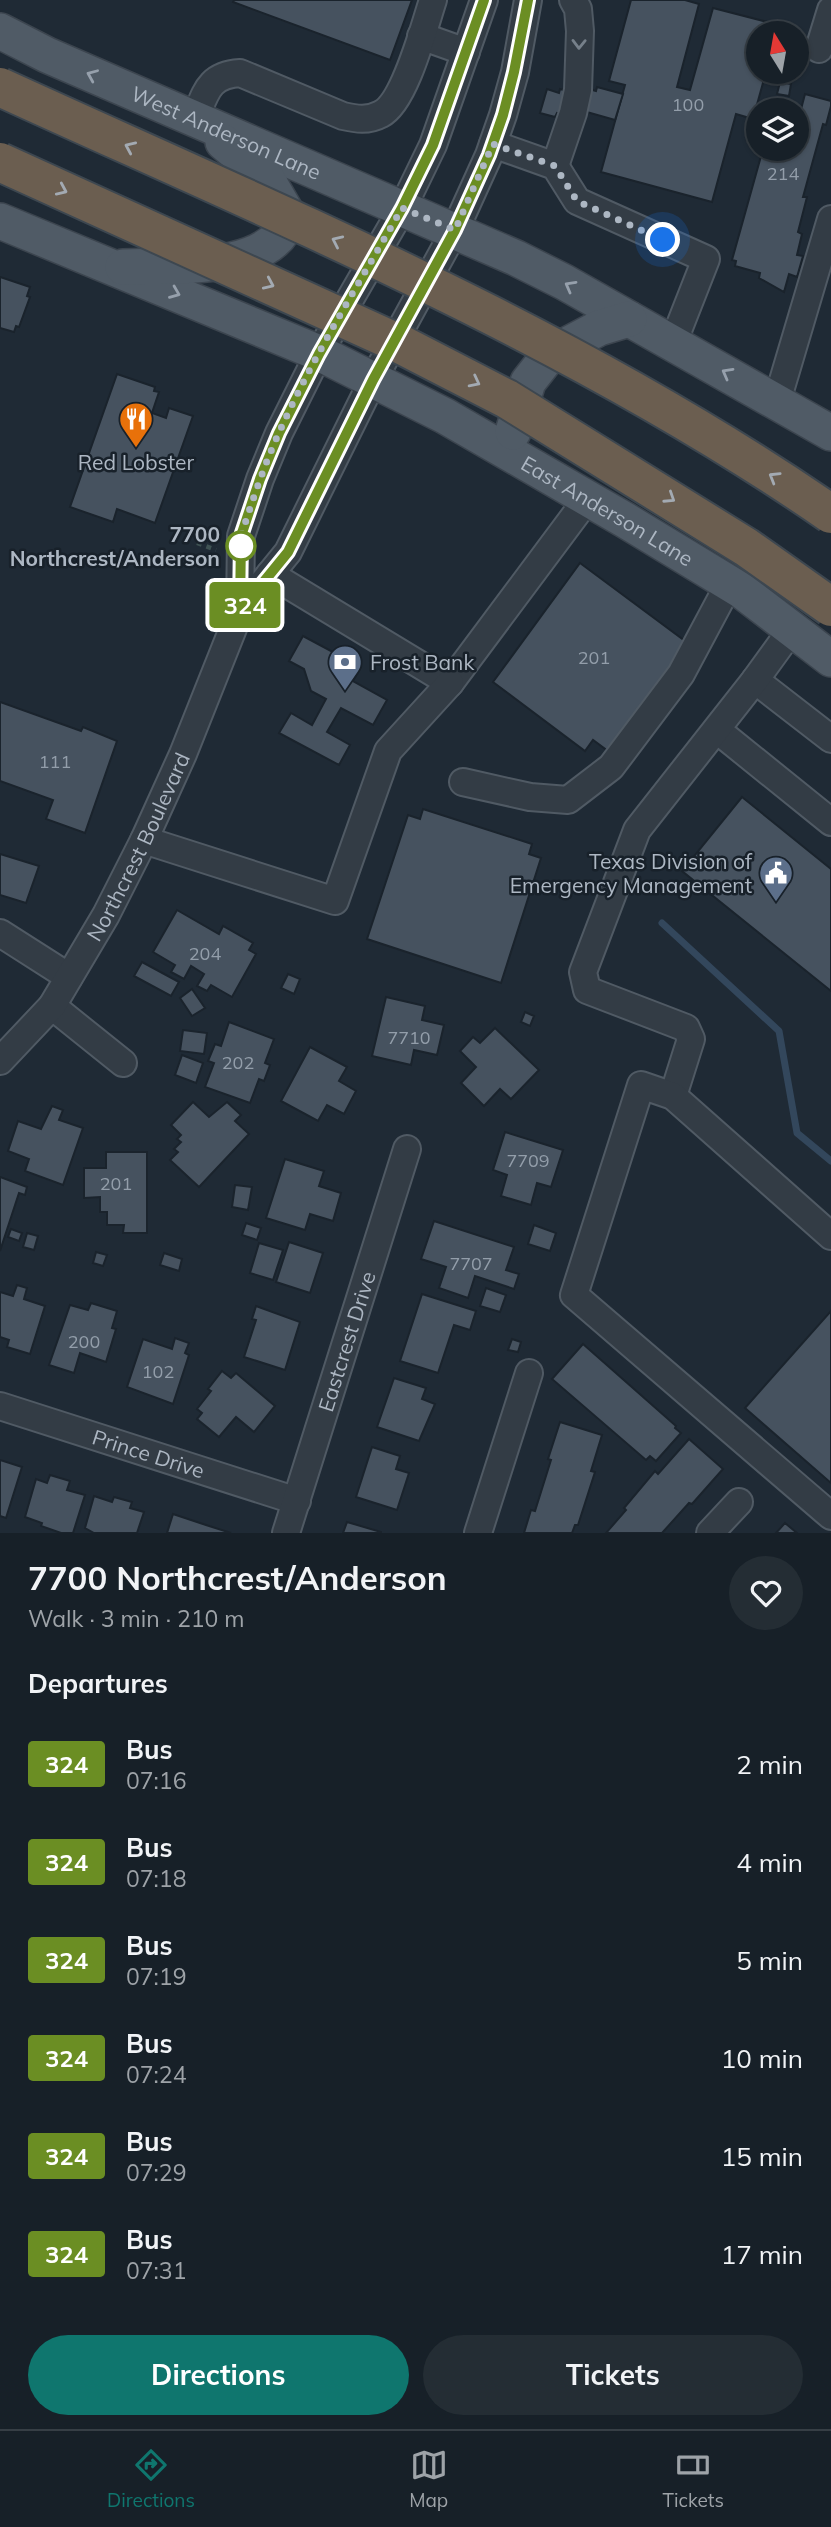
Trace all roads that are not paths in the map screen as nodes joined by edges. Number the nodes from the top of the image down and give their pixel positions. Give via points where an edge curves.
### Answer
1 (433, 0) edge
2 (484, 0) edge
3 (528, 0) edge
4 (573, 0) edge
5 (831, 10) edge
6 (0, 31) edge
7 (421, 36) junction
8 (819, 49) dead end
9 (466, 52) junction
10 (0, 87) edge
11 (195, 118) junction
12 (493, 144) junction
13 (0, 162) edge
14 (555, 166) junction
15 (402, 208) junction
16 (831, 219) edge
17 (0, 221) edge
18 (455, 230) junction
19 (112, 267) junction
20 (629, 319) junction
21 (673, 343) junction
22 (319, 354) junction
23 (373, 380) junction
24 (777, 401) junction
25 (831, 433) edge
26 (508, 452) junction
27 (588, 498) junction
28 (831, 514) edge
29 (270, 574) junction
30 (729, 584) junction
31 (831, 607) edge
32 (240, 611) junction
33 (792, 629) junction
34 (831, 659) edge
35 (755, 680) junction
36 (450, 682) junction
37 (717, 730) junction
38 (831, 739) edge
39 (463, 782) dead end
40 (831, 822) edge
41 (144, 840) junction
42 (0, 933) edge
43 (69, 977) junction
44 (52, 1006) junction
45 (0, 1061) edge
46 (123, 1063) dead end
47 (673, 1096) junction
48 (407, 1149) dead end
49 (831, 1236) edge
50 (529, 1373) dead end
51 (0, 1406) edge
52 (297, 1501) junction
53 (739, 1502) dead end
54 (831, 1516) edge
55 (286, 1533) edge
56 (478, 1533) edge
57 (710, 1533) edge

1 - 7 street
2 - 9 street, Northcrest Boulevard
3 - 12 street, Northcrest Boulevard
4 -> 14 street via 580,31 578,90
5 - 8 street
11 -> 6 main road, West Anderson Lane
7 - 9 street
7 - 11 street via 405,83 382,114 359,120 343,116 240,73 214,80
9 - 15 street, Northcrest Boulevard via 433,145
28 -> 10 highway, bridge via 678,418 538,339 329,237
11 - 15 main road, West Anderson Lane
11 - 19 main road via 267,179 289,217 286,228 274,243 247,257
12 - 14 street
12 - 18 street, Northcrest Boulevard
13 -> 31 highway, bridge via 402,345 507,398 746,547
14 - 21 street via 577,201 706,260
15 - 18 main road, West Anderson Lane
15 - 22 street, Northcrest Boulevard
16 - 24 street
17 - 19 main road
20 -> 18 main road
18 - 23 street, Northcrest Boulevard
19 -> 22 main road
20 - 21 main road
20 - 26 main road via 599,328 550,354 528,382
24 -> 21 main road
22 - 23 main road
22 - 32 street, Northcrest Boulevard via 279,433 241,536
23 - 26 main road, East Anderson Lane
23 - 29 street, Northcrest Boulevard via 288,552
24 - 25 main road
26 - 27 main road, East Anderson Lane
27 - 30 main road, East Anderson Lane
27 - 36 street
29 - 32 street, Northcrest Boulevard
29 - 36 street
30 - 33 main road, East Anderson Lane
30 - 39 street via 681,674 611,767 568,800
32 - 41 street, Northcrest Boulevard
33 - 34 main road, East Anderson Lane
33 - 35 street
35 - 37 street
35 - 38 street
36 - 41 street via 387,751 335,901
37 - 40 street
37 - 47 street via 638,830 583,972 587,990 686,1028 691,1039
41 - 43 street, Northcrest Boulevard
42 - 43 street
43 - 44 street, Northcrest Boulevard
44 - 45 street, Northcrest Boulevard
44 - 46 street
47 - 49 street
47 - 54 street via 641,1085 574,1295
48 - 52 street, Eastcrest Drive
50 - 56 street
51 - 52 street, Prince Drive
52 - 55 street, Eastcrest Drive
53 - 57 street

